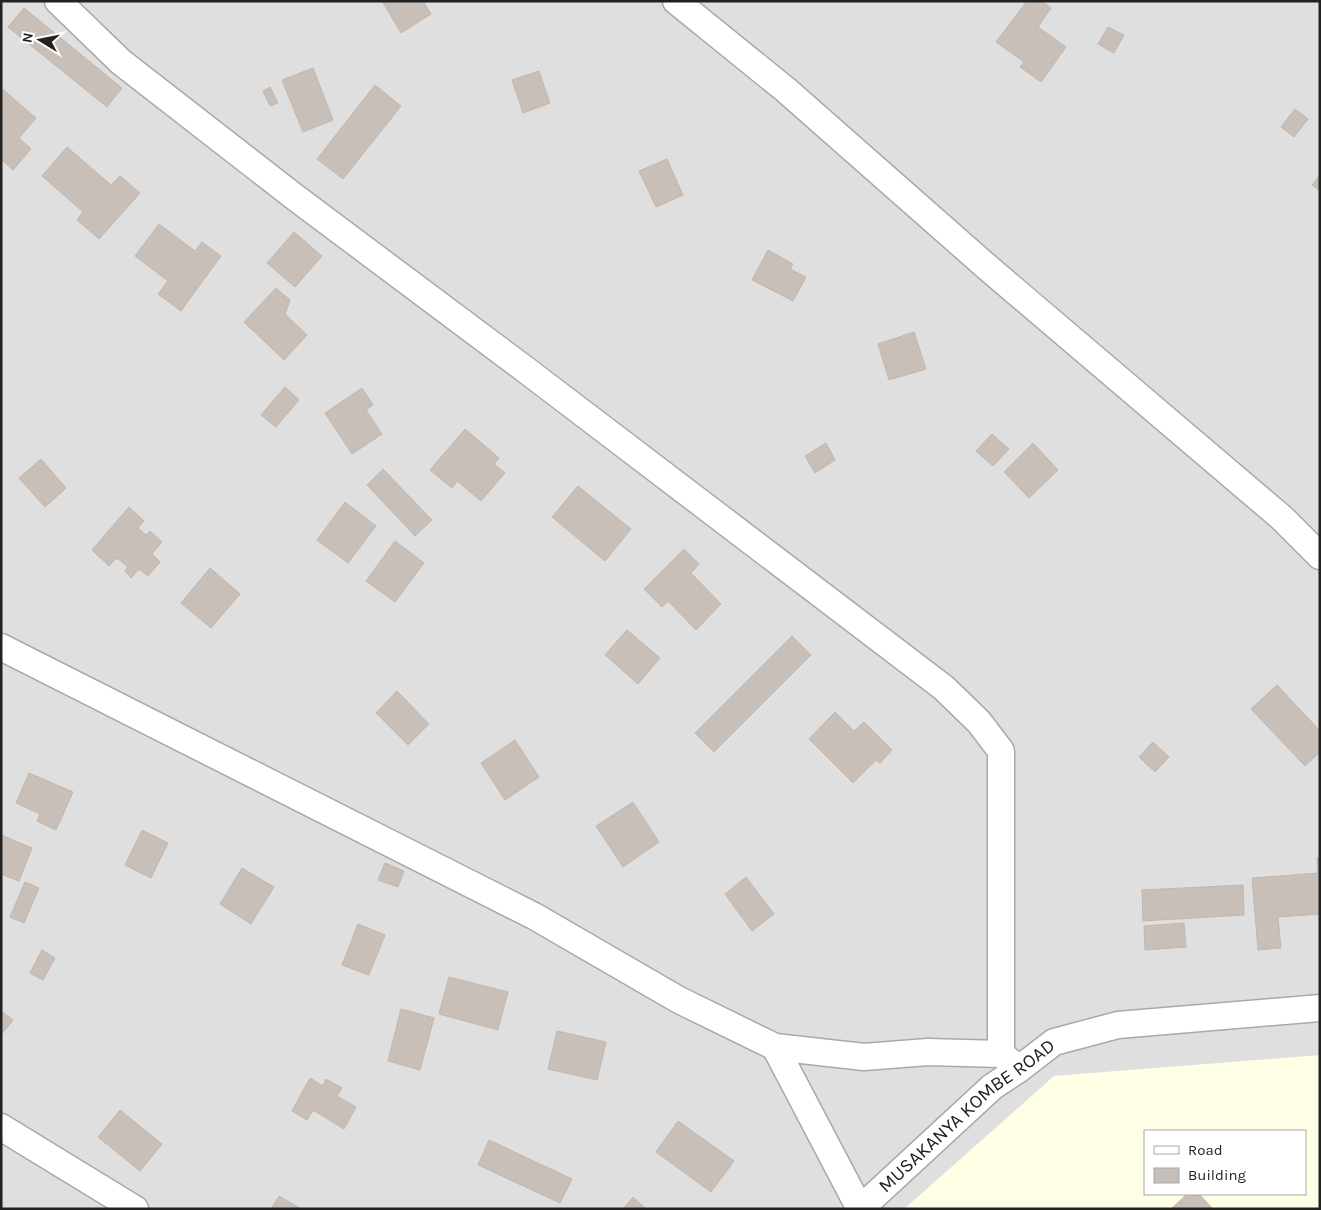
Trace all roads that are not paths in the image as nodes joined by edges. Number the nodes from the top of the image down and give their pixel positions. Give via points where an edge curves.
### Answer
1 (58, 1) edge
2 (676, 1) edge
3 (1320, 556) edge
4 (1, 647) edge
5 (1320, 1008) edge
6 (775, 1047) junction
7 (1010, 1062) junction
8 (1, 1127) edge
9 (135, 1209) edge
10 (860, 1209) edge

1 - 7 street via 128,68 944,688 979,722 1000,751
2 - 3 street via 786,90 987,267 1282,518
4 - 6 street via 534,916 680,1000
5 - 7 street, MUSAKANYA KOMBE ROAD via 1118,1025 1054,1042
6 - 7 street via 864,1057 928,1052
6 - 10 street
7 - 10 street, MUSAKANYA KOMBE ROAD via 992,1087
8 - 9 street

